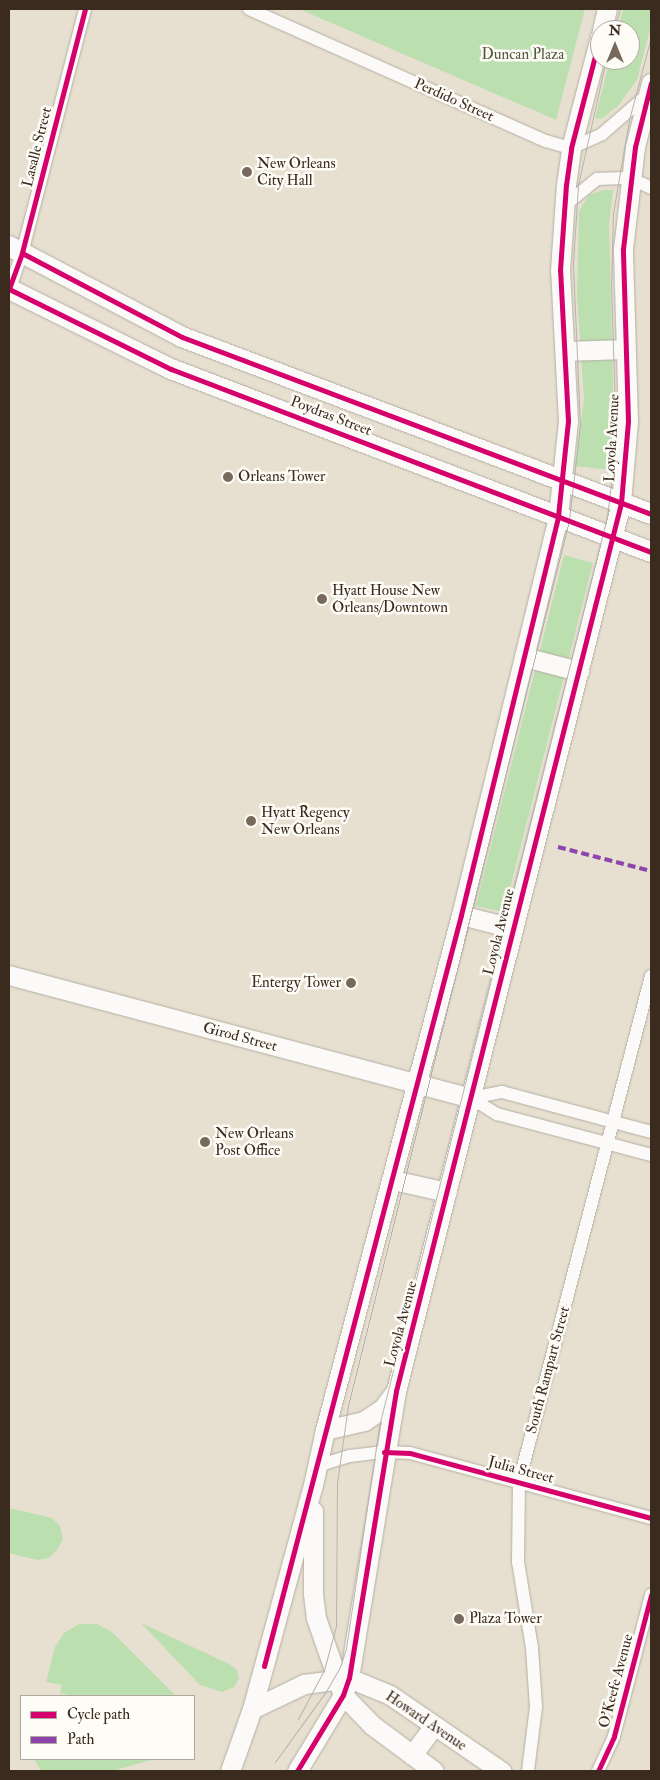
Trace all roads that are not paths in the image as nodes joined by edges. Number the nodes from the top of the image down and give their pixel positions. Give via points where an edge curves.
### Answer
1 (85, 9) edge
2 (249, 9) edge
3 (591, 70) edge
4 (650, 88) edge
5 (571, 148) junction
6 (630, 178) junction
7 (651, 188) edge
8 (564, 206) junction
9 (15, 249) edge
10 (9, 290) edge
11 (625, 349) junction
12 (565, 351) junction
13 (318, 390) junction
14 (362, 406) junction
15 (306, 420) junction
16 (350, 437) junction
17 (564, 481) junction
18 (621, 503) junction
19 (651, 514) edge
20 (558, 516) junction
21 (614, 537) junction
22 (651, 552) edge
23 (524, 657) junction
24 (579, 671) junction
25 (461, 915) junction
26 (512, 928) junction
27 (9, 975) edge
28 (651, 976) edge
29 (416, 1084) junction
30 (471, 1098) junction
31 (613, 1122) junction
32 (651, 1132) edge
33 (608, 1144) junction
34 (651, 1155) edge
35 (393, 1180) junction
36 (447, 1192) junction
37 (396, 1391) junction
38 (325, 1430) junction
39 (384, 1452) junction
40 (317, 1466) junction
41 (519, 1482) junction
42 (313, 1485) junction
43 (651, 1518) edge
44 (651, 1595) edge
45 (343, 1684) junction
46 (252, 1709) junction
47 (434, 1726) junction
48 (412, 1755) junction
49 (230, 1771) edge
50 (297, 1771) edge
51 (434, 1771) edge
52 (501, 1771) edge
53 (528, 1771) edge
54 (598, 1771) edge

1 - 9 street, Lasalle Street
2 - 5 street, Perdido Street via 546,141
3 - 5 main road
4 - 5 street via 602,134
4 - 6 main road, Loyola Avenue
5 - 8 main road
6 - 7 street
6 - 8 street via 596,179
6 - 11 main road, Loyola Avenue via 623,248
8 - 12 main road via 560,270
9 - 10 street, Lasalle Street
9 - 13 main road, Poydras Street via 182,337
10 - 15 main road, Poydras Street via 171,369
11 - 12 main road
11 - 18 main road, Loyola Avenue via 628,421
12 - 17 main road via 568,421
13 - 14 main road, Poydras Street
13 - 15 main road
14 - 16 main road
14 - 17 main road, Poydras Street
15 - 16 main road, Poydras Street
16 - 20 main road, Poydras Street
17 - 18 main road, Poydras Street
17 - 20 main road
18 - 19 main road, Poydras Street
18 - 21 main road, Loyola Avenue
20 - 21 main road, Poydras Street
20 - 23 main road
21 - 22 main road, Poydras Street
21 - 24 main road, Loyola Avenue
23 - 24 main road
23 - 25 main road
24 - 26 main road, Loyola Avenue
25 - 26 main road
25 - 29 main road
26 - 30 main road, Loyola Avenue
27 - 29 main road, Girod Street
28 - 31 street, South Rampart Street
29 - 30 main road, Girod Street
29 - 35 main road
30 - 31 street, Girod Street via 502,1092
30 - 33 street, Girod Street via 497,1114
30 - 36 main road, Loyola Avenue
31 - 32 street, Girod Street
31 - 33 street, South Rampart Street
33 - 34 street, Girod Street
33 - 41 street, South Rampart Street
35 - 36 main road
35 - 38 main road
36 - 37 main road, Loyola Avenue
37 - 38 main road via 383,1408 364,1421
37 - 39 main road, Loyola Avenue
38 - 40 main road
39 - 40 street, Julia Street via 340,1458
39 - 41 street, Julia Street via 410,1453
39 - 45 main road, Loyola Avenue
40 - 42 main road
41 - 43 street, Julia Street
41 - 53 street, South Rampart Street via 518,1562 532,1648 536,1707
42 - 45 main road via 313,1594 322,1642
42 - 46 main road
44 - 54 street, O'Keefe Avenue via 614,1736
45 - 46 main road via 304,1684
45 - 47 main road, Howard Avenue via 390,1696
45 - 48 main road via 372,1725
45 - 50 main road, Loyola Avenue
46 - 49 main road
47 - 48 main road
47 - 52 main road, Howard Avenue
48 - 51 main road

